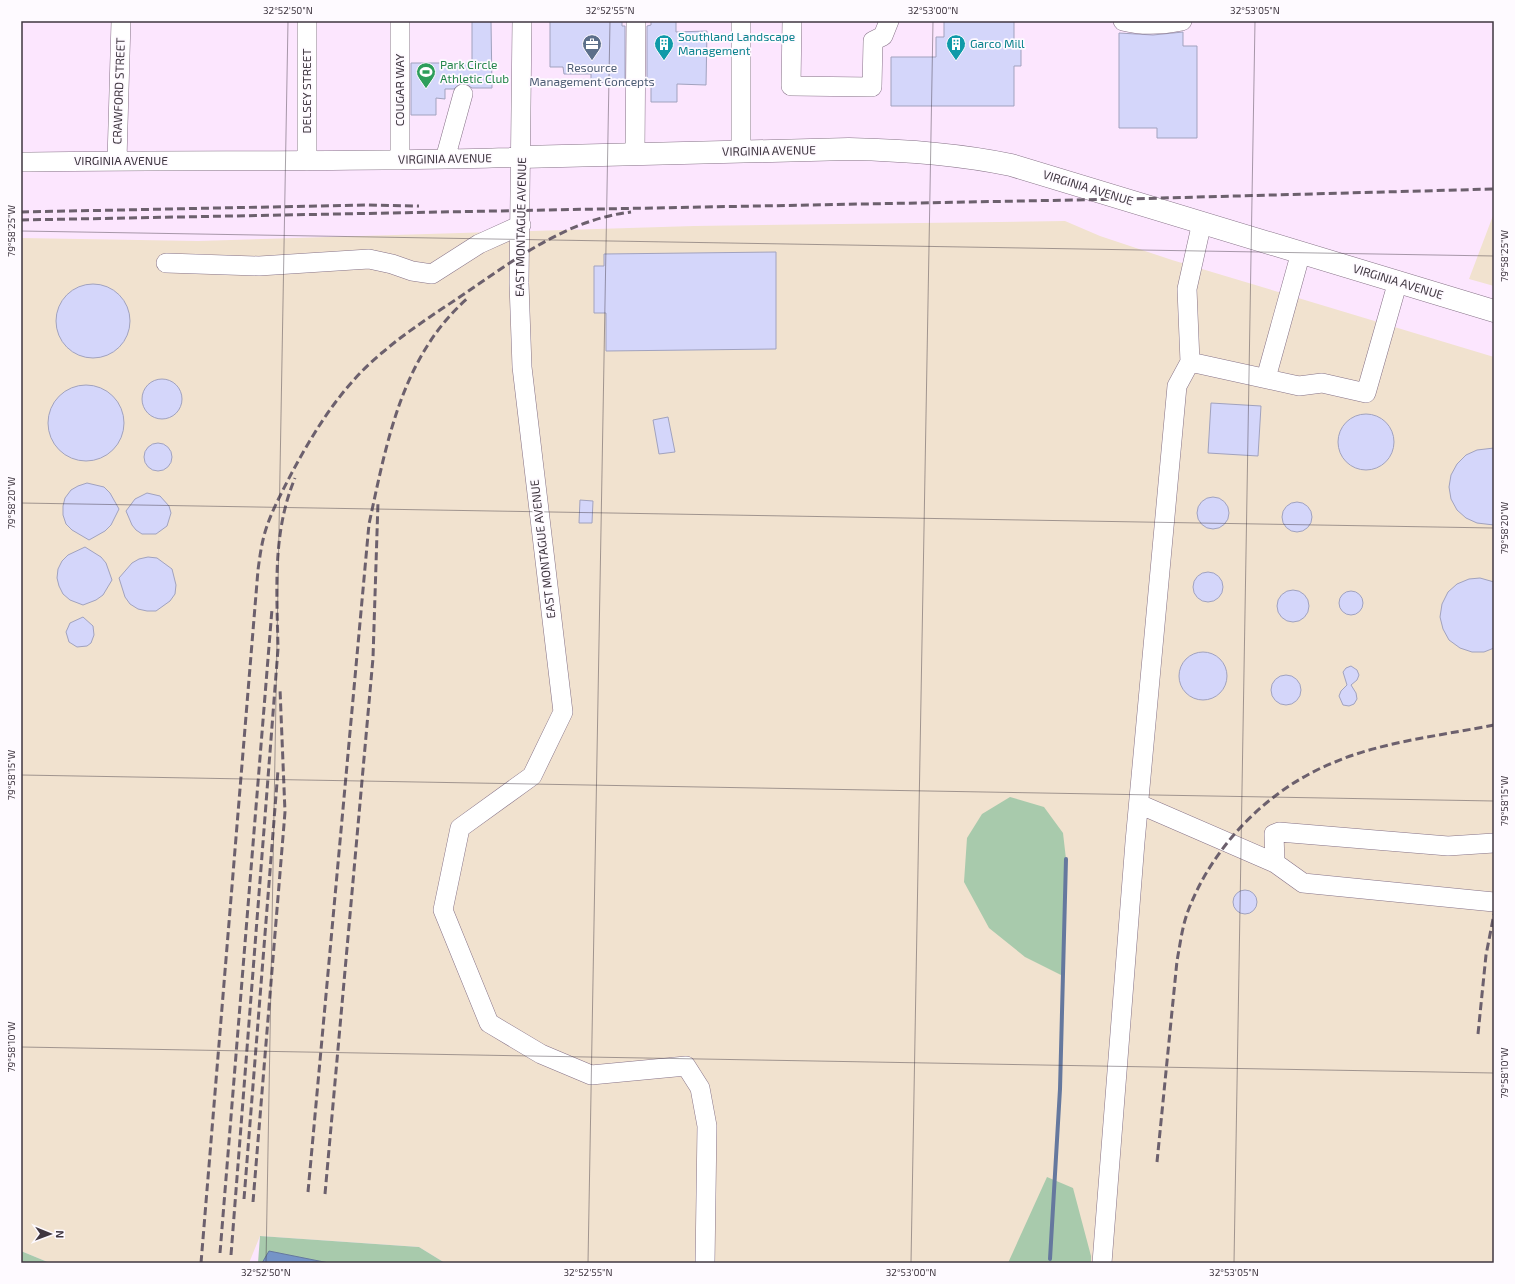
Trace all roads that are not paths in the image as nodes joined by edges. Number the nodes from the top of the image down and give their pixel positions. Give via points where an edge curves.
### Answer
1 (121, 21) edge
2 (307, 21) edge
3 (400, 21) edge
4 (522, 21) edge
5 (636, 21) edge
6 (741, 21) edge
7 (792, 21) edge
8 (889, 21) edge
9 (1123, 21) edge
10 (1182, 21) edge
11 (463, 94) dead end
12 (741, 152) junction
13 (635, 154) junction
14 (522, 157) junction
15 (445, 159) junction
16 (117, 160) junction
17 (400, 160) junction
18 (21, 162) edge
19 (307, 162) junction
20 (1202, 222) junction
21 (521, 225) junction
22 (1301, 252) junction
23 (166, 263) dead end
24 (1398, 281) junction
25 (1494, 311) edge
26 (1190, 362) junction
27 (1266, 378) junction
28 (1139, 804) junction
29 (1494, 843) edge
30 (1275, 863) junction
31 (1494, 902) edge
32 (705, 1263) edge
33 (1102, 1263) edge

1 - 16 street, CRAWFORD STREET
2 - 19 street, DELSEY STREET
3 - 17 street, COUGAR WAY
4 - 14 street, EAST MONTAGUE AVENUE
5 - 13 street
6 - 12 street
7 - 8 street via 791,86 872,87 873,41 883,36
9 - 10 street via 1137,24
11 - 15 street
12 - 13 main road, VIRGINIA AVENUE
12 - 20 main road, VIRGINIA AVENUE via 880,149 977,158 1011,164
13 - 14 main road, VIRGINIA AVENUE
14 - 15 street, VIRGINIA AVENUE
14 - 21 street, EAST MONTAGUE AVENUE
15 - 17 street, VIRGINIA AVENUE
16 - 18 street, VIRGINIA AVENUE
16 - 19 street, VIRGINIA AVENUE
17 - 19 street, VIRGINIA AVENUE
20 - 22 main road, VIRGINIA AVENUE
20 - 26 street via 1187,289
21 - 23 street via 479,244 432,274 369,259 259,266
21 - 32 street, EAST MONTAGUE AVENUE via 519,283 522,367 563,712 532,776 460,828 443,910 489,1023 541,1054 591,1075 686,1066 700,1088 707,1126
22 - 24 main road, VIRGINIA AVENUE
22 - 27 street
24 - 25 main road, VIRGINIA AVENUE
24 - 27 street via 1366,393 1322,383 1299,386
26 - 27 street
26 - 28 street via 1177,386
28 - 30 street
28 - 33 street
29 - 30 street via 1448,846 1279,832 1274,834
30 - 31 street via 1303,883

